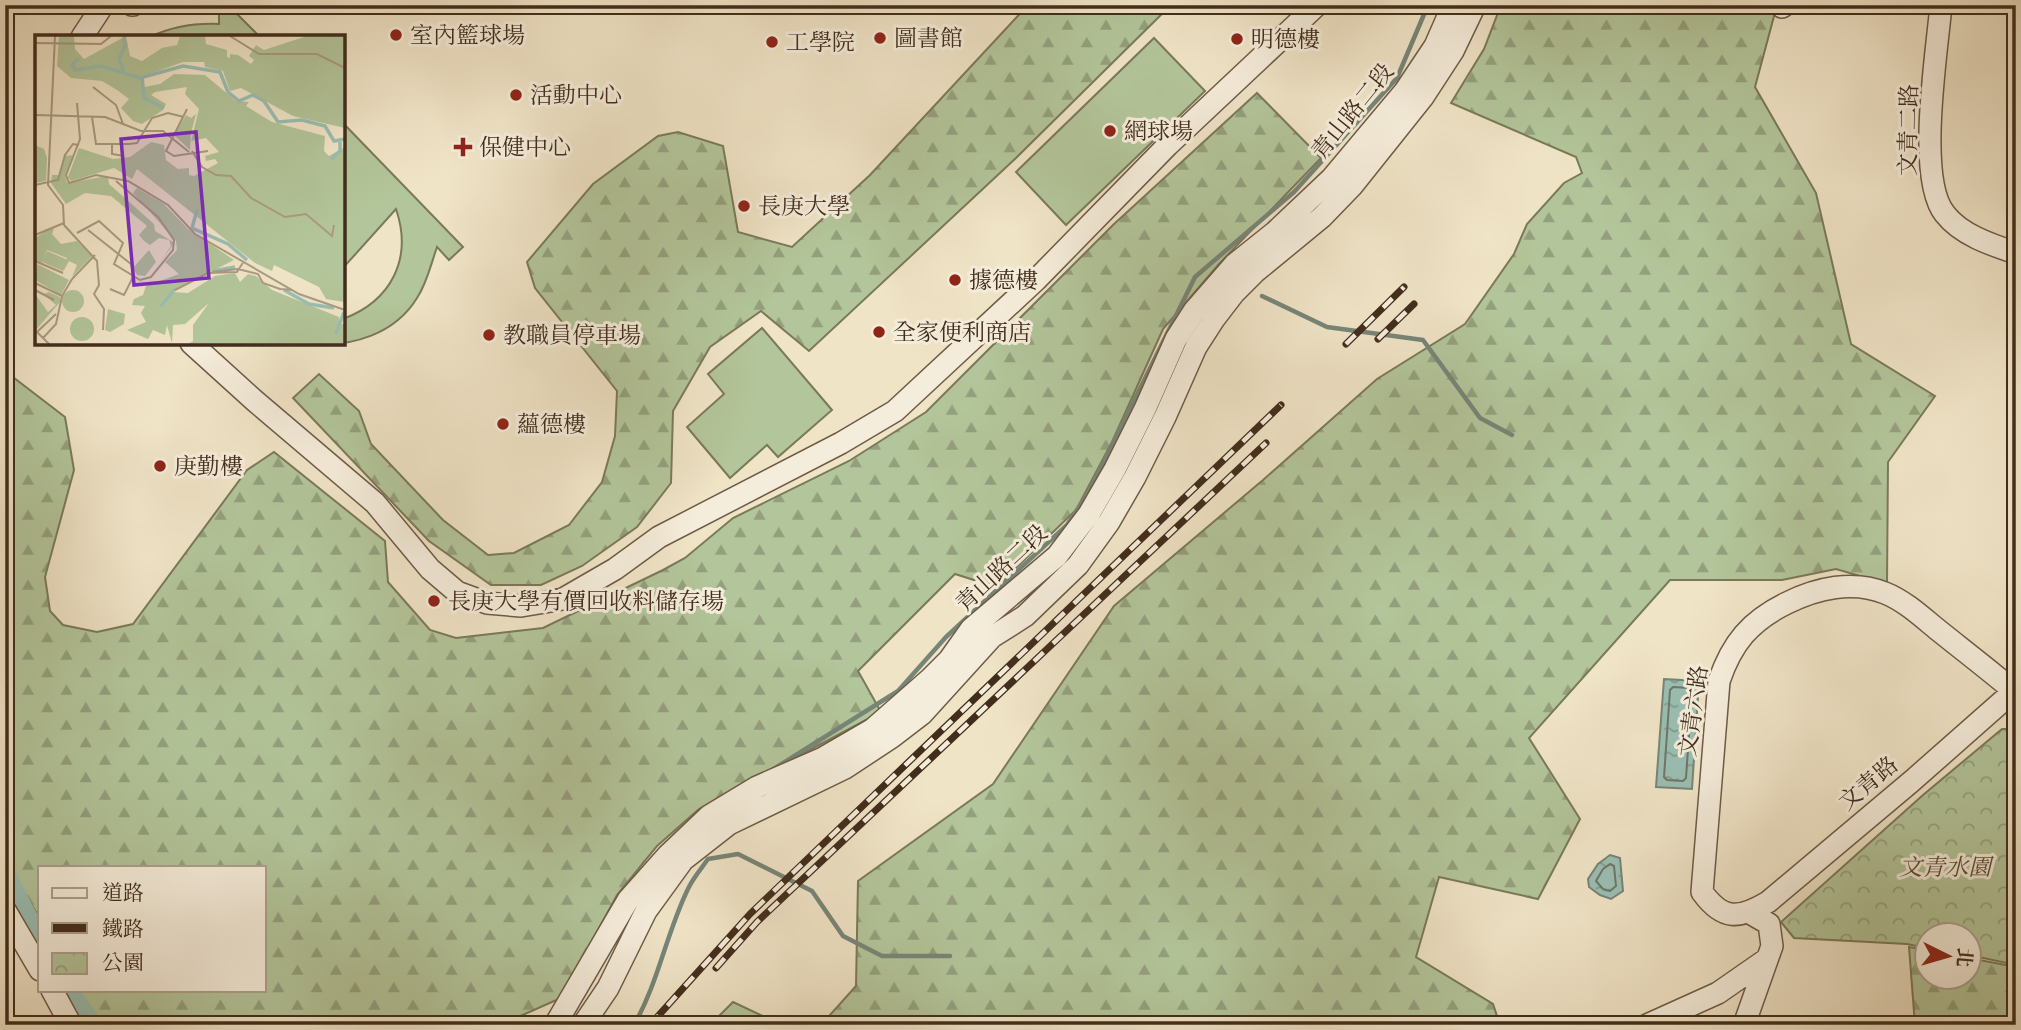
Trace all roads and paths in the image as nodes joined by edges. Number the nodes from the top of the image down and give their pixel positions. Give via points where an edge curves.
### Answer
1 (103, 5) edge
2 (1317, 5) edge
3 (1453, 5) edge
4 (1475, 5) edge
5 (1941, 5) edge
6 (83, 35) edge
7 (2016, 253) edge
8 (193, 345) edge
9 (2015, 690) edge
10 (5, 910) edge
11 (1750, 913) junction
12 (1767, 958) junction
13 (38, 967) edge
14 (53, 992) edge
15 (71, 1025) edge
16 (555, 1025) edge
17 (583, 1025) edge
18 (1647, 1025) edge
19 (1744, 1025) edge

1 - 6 street
2 - 8 street via 895,411 659,537 564,599 521,606 487,603 457,592 430,569 375,503
3 - 16 street, 青山路二段 via 1435,46 1405,91 1332,178 1235,264 1194,311 1176,339 1115,469 1057,556 971,629 940,670 873,729 709,816 628,900
4 - 17 street, 青山路二段 via 1423,97 1353,186 1255,272 1214,319 1196,347 1135,477 1078,565 1025,616 992,638 922,714 892,737 845,768 729,824 683,860 646,911 608,988
5 - 7 street, 文青二路 via 1930,165 1934,191 1944,214 1958,226
9 - 11 street, 文青路
9 - 11 street, 文青六路 via 1885,593 1831,587 1805,594 1758,620 1727,656 1719,681 1702,892 1714,909 1729,915
10 - 13 street
11 - 12 street via 1769,925 1772,946
12 - 18 street via 1718,993
12 - 19 street
14 - 15 street

